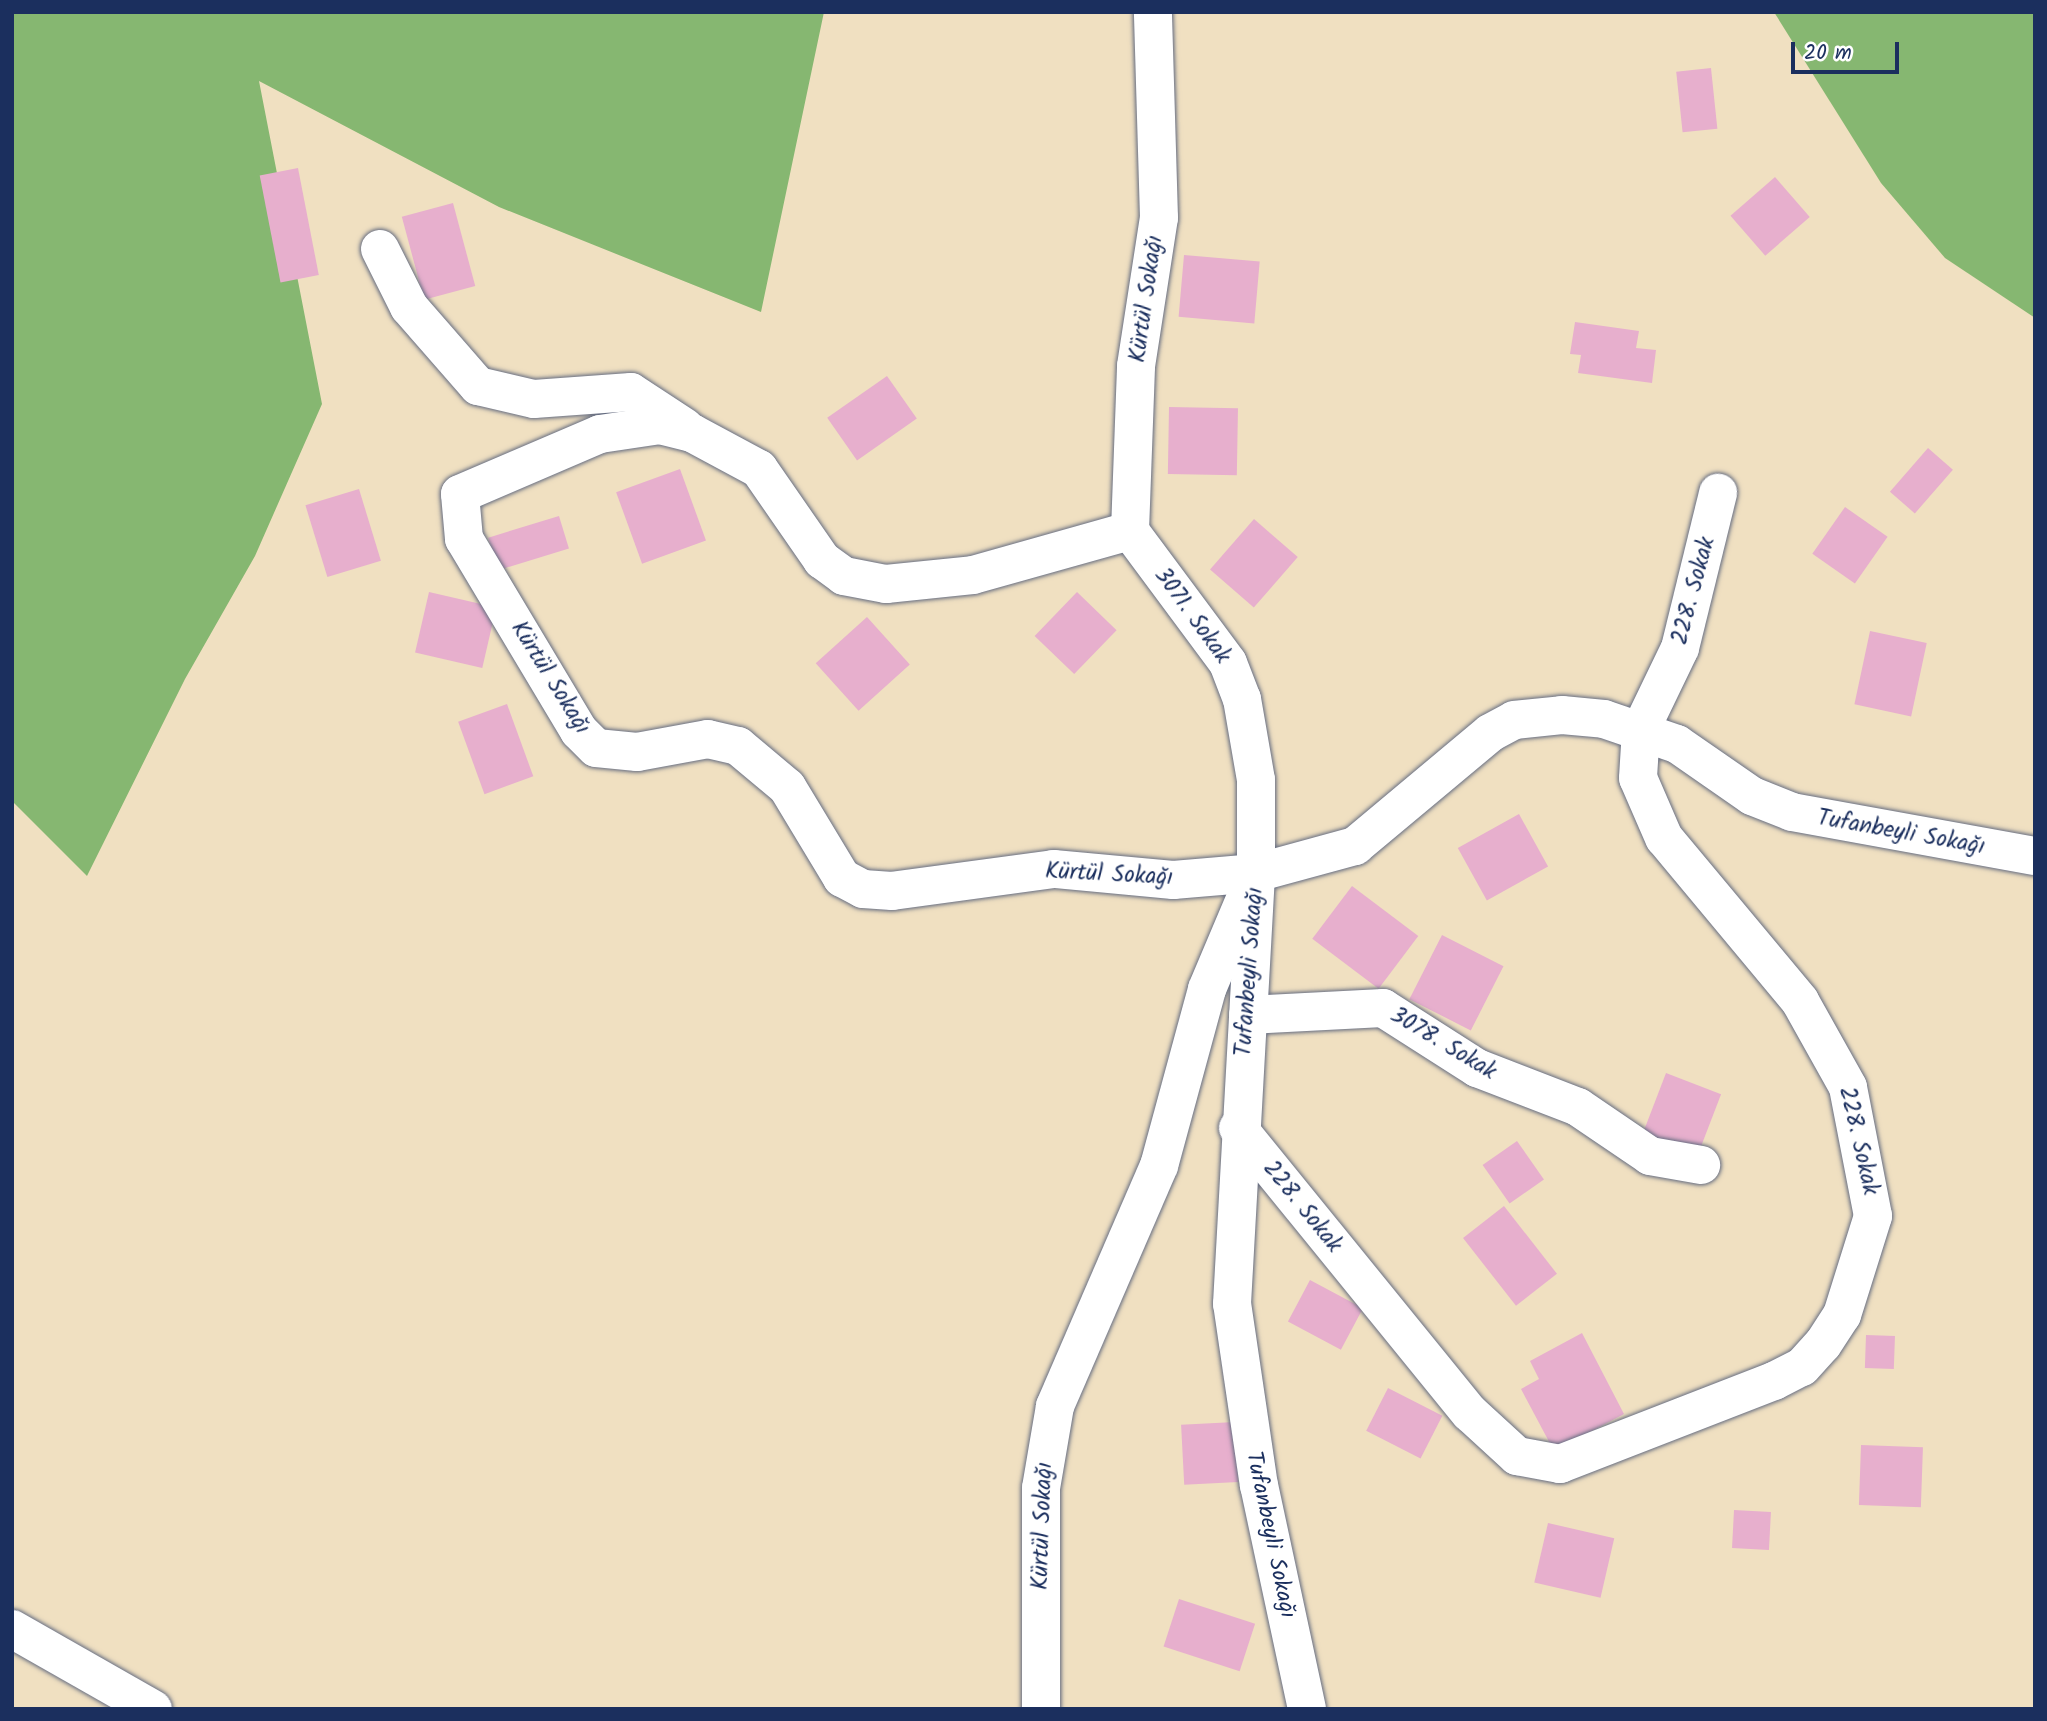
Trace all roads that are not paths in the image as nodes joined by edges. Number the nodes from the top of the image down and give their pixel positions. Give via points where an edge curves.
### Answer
1 (1153, 12) edge
2 (380, 249) dead end
3 (692, 433) junction
4 (1718, 493) dead end
5 (1130, 531) junction
6 (1641, 729) junction
7 (2035, 856) edge
8 (1256, 873) junction
9 (1248, 1015) junction
10 (1238, 1128) junction
11 (1701, 1165) dead end
12 (12, 1629) edge
13 (153, 1709) edge
14 (1041, 1709) edge
15 (1307, 1709) edge

1 - 5 street, Kürtül Sokağı via 1159,218 1136,366
2 - 3 street via 417,318 478,386 534,398 631,393
3 - 5 street, Kürtül Sokağı via 759,469 822,560 844,576 886,584 973,575
3 - 8 street, Kürtül Sokağı via 632,425 460,494 464,538 579,731 596,748 637,752 708,739 738,746 787,787 842,878 863,889 892,891 1054,869 1172,880
4 - 6 street, 228. Sokak via 1680,648
5 - 8 street, 3071. Sokak via 1228,663 1242,699 1256,780
6 - 7 street, Tufanbeyli Sokağı via 1792,812
6 - 8 street, Tufanbeyli Sokağı via 1562,715 1514,720 1453,761 1355,846
6 - 10 street, 228. Sokak via 1638,778 1647,810 1704,889 1800,1001 1848,1087 1869,1179 1872,1226 1842,1315 1802,1367 1560,1464 1517,1456 1470,1413
8 - 9 street, Tufanbeyli Sokağı
8 - 14 street, Kürtül Sokağı via 1207,989 1159,1166 1055,1406 1041,1488
9 - 10 street, Tufanbeyli Sokağı
9 - 11 street, 3078. Sokak via 1382,1008 1477,1068 1578,1107 1650,1156
10 - 15 street, Tufanbeyli Sokağı via 1231,1304 1259,1486
12 - 13 street

